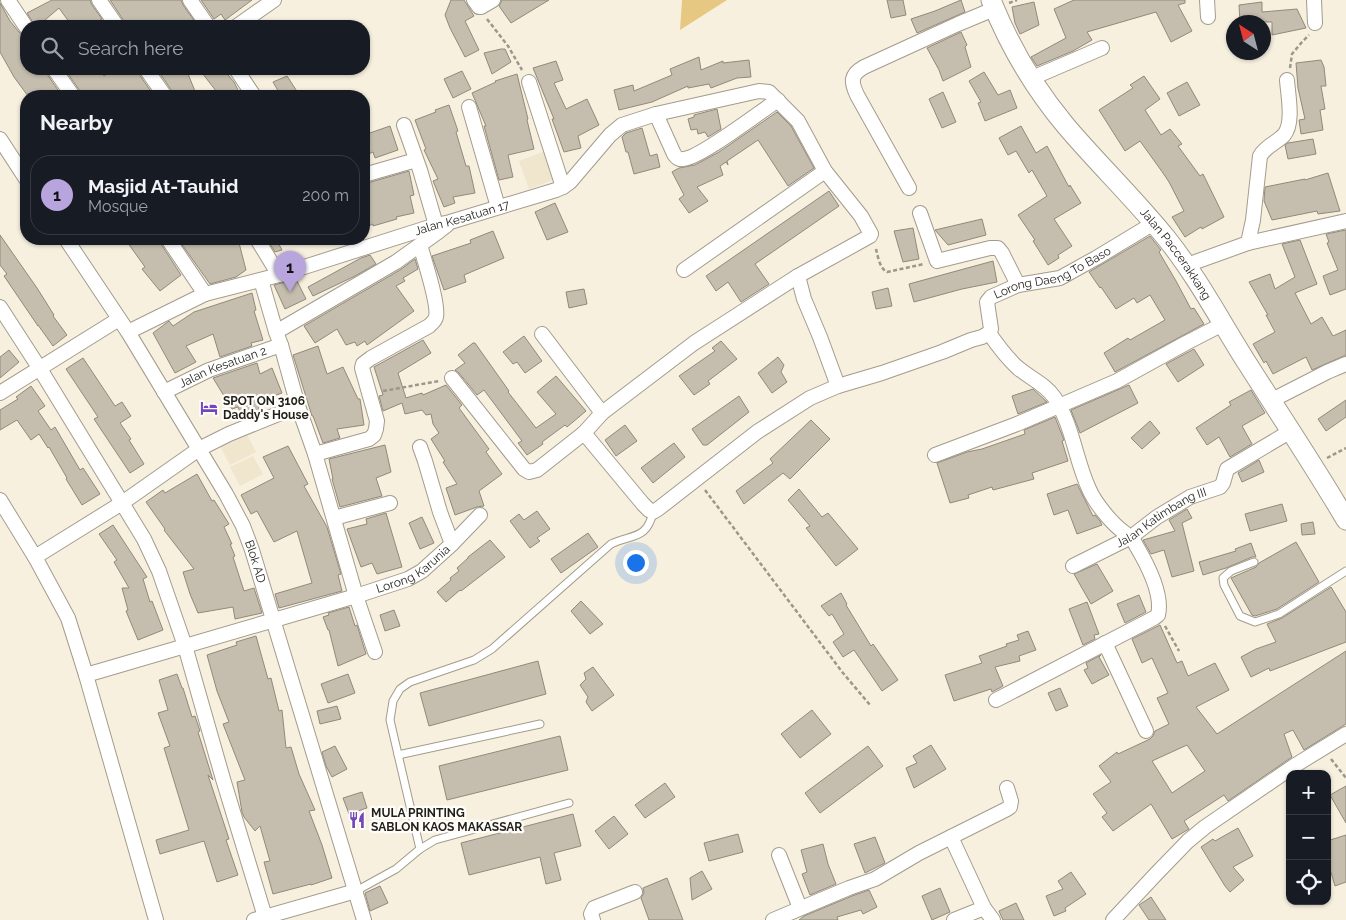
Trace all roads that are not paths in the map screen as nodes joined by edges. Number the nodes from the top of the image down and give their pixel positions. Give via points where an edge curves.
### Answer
1 (8, 0) edge
2 (99, 0) edge
3 (190, 0) edge
4 (274, 0) edge
5 (494, 0) edge
6 (1207, 0) edge
7 (1314, 0) edge
8 (476, 4) edge
9 (992, 4) edge
10 (1208, 17) dead end
11 (21, 20) edge
12 (113, 20) edge
13 (204, 20) edge
14 (246, 20) edge
15 (1315, 23) road end
16 (1102, 48) dead end
17 (58, 75) edge
18 (150, 75) edge
19 (240, 75) edge
20 (1032, 78) junction
21 (1288, 80) road end
22 (529, 82) road end
23 (69, 90) edge
24 (160, 90) edge
25 (250, 90) edge
26 (778, 100) junction
27 (469, 107) dead end
28 (656, 114) junction
29 (404, 126) dead end
30 (0, 139) edge
31 (416, 160) junction
32 (20, 170) edge
33 (825, 171) junction
34 (370, 173) edge
35 (563, 187) junction
36 (909, 188) dead end
37 (498, 207) junction
38 (920, 212) dead end
39 (1346, 221) edge
40 (450, 222) junction
41 (1154, 224) junction
42 (436, 225) junction
43 (1248, 243) junction
44 (70, 245) edge
45 (172, 245) edge
46 (261, 245) edge
47 (420, 245) junction
48 (1187, 266) junction
49 (684, 270) dead end
50 (279, 275) junction
51 (798, 276) junction
52 (261, 280) junction
53 (1018, 285) junction
54 (205, 294) junction
55 (0, 307) edge
56 (119, 320) junction
57 (1223, 324) junction
58 (128, 332) junction
59 (989, 333) junction
60 (542, 334) dead end
61 (279, 338) junction
62 (1346, 364) edge
63 (40, 369) junction
64 (452, 378) road end
65 (838, 386) junction
66 (164, 392) junction
67 (0, 393) edge
68 (1272, 400) junction
69 (298, 406) junction
70 (1060, 407) junction
71 (602, 413) junction
72 (1291, 431) junction
73 (584, 433) junction
74 (420, 447) dead end
75 (199, 449) junction
76 (315, 454) junction
77 (935, 455) dead end
78 (0, 501) edge
79 (122, 503) junction
80 (390, 503) dead end
81 (653, 512) junction
82 (480, 515) dead end
83 (1345, 517) edge
84 (334, 518) junction
85 (1131, 536) junction
86 (452, 544) junction
87 (35, 557) junction
88 (1254, 562) dead end
89 (1073, 566) dead end
90 (1346, 571) edge
91 (356, 596) junction
92 (273, 621) junction
93 (1105, 643) junction
94 (185, 646) junction
95 (375, 652) dead end
96 (86, 675) junction
97 (996, 700) dead end
98 (540, 724) dead end
99 (1146, 731) dead end
100 (1346, 734) edge
101 (398, 755) junction
102 (1007, 788) dead end
103 (569, 803) dead end
104 (951, 837) junction
105 (420, 849) junction
106 (779, 855) dead end
107 (356, 891) junction
108 (635, 892) dead end
109 (800, 908) junction
110 (984, 908) junction
111 (262, 919) edge
112 (1117, 919) edge
113 (156, 920) edge
114 (364, 920) edge
115 (593, 920) edge
116 (773, 920) edge
117 (954, 920) edge
118 (992, 920) edge

1 - 11 street
2 - 12 street
3 - 13 street
4 - 14 street
5 - 8 street via 485,6
6 - 10 street
7 - 15 street
9 - 20 main road, Jalan Paccerakkang
9 - 36 street via 958,24 864,67 853,76 858,95
16 - 20 street
17 - 23 street
18 - 24 street
19 - 25 street
20 - 41 main road, Jalan Paccerakkang via 1066,126
21 - 43 street via 1288,129 1260,156
22 - 35 street
26 - 28 street, Jalan Kesatuan 17 via 769,92 759,91
26 - 28 street via 723,138 681,160 674,154
26 - 33 street via 798,121
27 - 37 street
28 - 35 street, Jalan Kesatuan 17 via 617,129
29 - 31 street
30 - 32 street
31 - 34 street
31 - 42 street
33 - 49 street
33 - 51 street via 861,216 871,235
35 - 37 street, Jalan Kesatuan 17
37 - 40 street, Jalan Kesatuan 17
38 - 53 street via 938,261 998,248
39 - 43 street
40 - 42 street, Jalan Kesatuan 17
40 - 47 street, Jalan Kesatuan 2
41 - 48 main road, Jalan Paccerakkang
41 - 53 street, Lorong Daeng To Baso via 1060,278
42 - 50 street, Jalan Kesatuan 17
43 - 48 street
44 - 56 street, Blok AD
45 - 54 street
46 - 50 street
47 - 61 street, Jalan Kesatuan 2
47 - 76 street via 436,304 434,322 363,364 377,421 374,435
48 - 57 main road, Jalan Paccerakkang
50 - 52 street, Jalan Kesatuan 17
51 - 65 street
51 - 71 street via 694,343
52 - 54 street, Jalan Kesatuan 17
52 - 61 street
53 - 59 street, Lorong Daeng To Baso via 987,302
54 - 58 street, Jalan Kesatuan 17
55 - 63 street
56 - 58 street, Blok AD
56 - 63 street
57 - 68 main road, Jalan Paccerakkang
57 - 70 street via 1117,381
58 - 66 street, Blok AD
59 - 65 street via 882,374
59 - 70 street via 1019,369 1045,386
60 - 71 street
61 - 66 street, Jalan Kesatuan 2
61 - 69 street
62 - 68 street
63 - 67 street
63 - 79 street
64 - 73 street via 529,472 537,470
65 - 81 street via 780,416
66 - 75 street, Blok AD
68 - 72 main road, Jalan Paccerakkang
69 - 75 street
69 - 76 street
70 - 77 street
70 - 85 street via 1089,489 1115,524
71 - 73 street
72 - 83 main road, Jalan Paccerakkang
72 - 85 street, Jalan Katimbang III via 1227,468 1220,487 1190,497
73 - 81 street
74 - 86 street, Lorong Karunia
75 - 79 street
75 - 92 street, Blok AD via 243,526
76 - 84 street
78 - 87 street
79 - 87 street
79 - 94 street via 153,557
80 - 84 street
81 - 101 lane via 646,530 610,544 492,649 474,660 410,682 400,689 393,701 390,720
82 - 86 street
84 - 91 street
85 - 89 street, Jalan Katimbang III
85 - 93 street via 1155,586 1158,615
86 - 91 street, Lorong Karunia via 416,575
87 - 96 street via 68,618
88 - 90 lane via 1231,571 1223,578 1240,616 1255,622 1279,614
91 - 92 street, Lorong Karunia
91 - 95 street
92 - 94 street, Lorong Karunia
92 - 107 street, Blok AD
93 - 97 street
93 - 99 street
94 - 96 street, Lorong Karunia
94 - 111 street
96 - 113 street
98 - 101 lane
100 - 112 street via 1205,827 1156,874
101 - 105 lane
102 - 104 street via 1010,807
103 - 105 lane via 436,840
104 - 109 street via 876,879
104 - 110 street
105 - 107 lane via 396,869
106 - 109 street
107 - 111 street
107 - 114 street, Blok AD
108 - 115 street via 594,908
109 - 116 street
110 - 117 street
110 - 118 street

